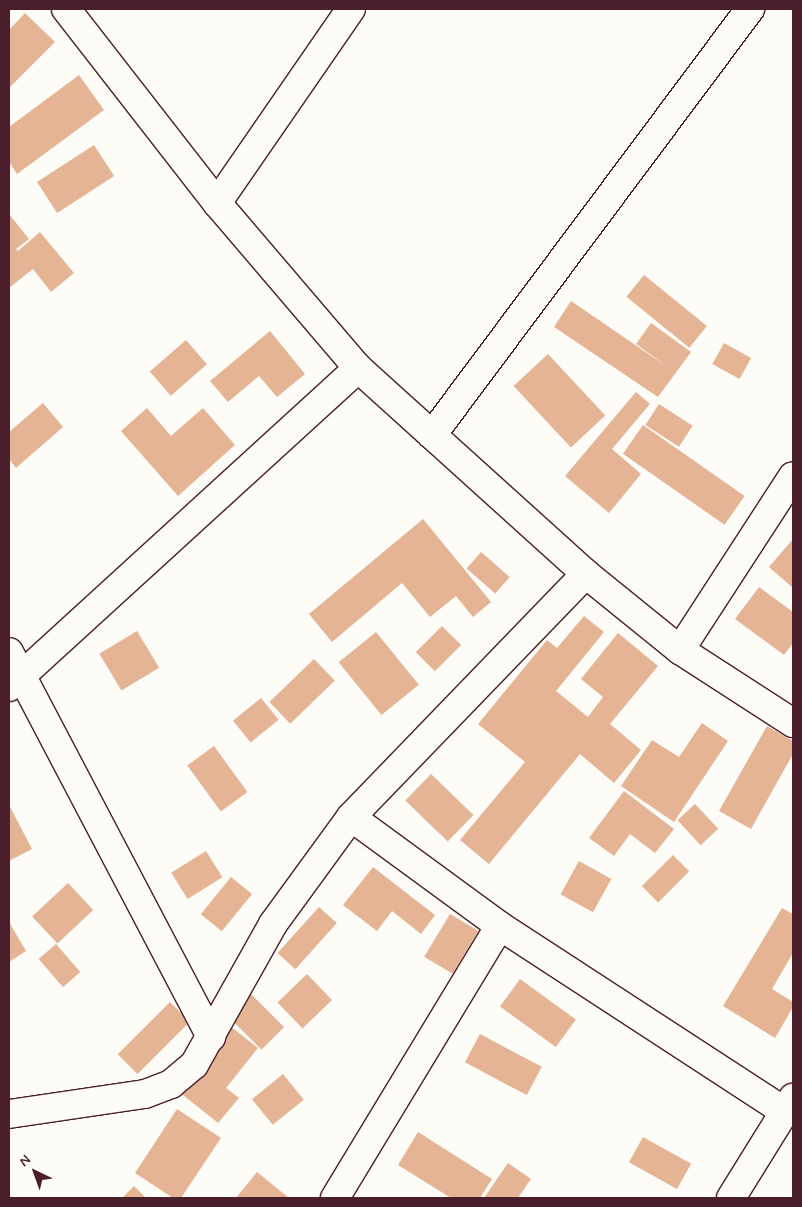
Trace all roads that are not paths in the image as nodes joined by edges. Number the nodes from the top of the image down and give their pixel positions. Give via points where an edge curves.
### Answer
1 (66, 9) edge
2 (351, 9) edge
3 (750, 9) edge
4 (216, 203) junction
5 (358, 368) junction
6 (432, 435) junction
7 (793, 476) edge
8 (586, 574) junction
9 (680, 650) junction
10 (9, 652) edge
11 (15, 683) edge
12 (793, 723) edge
13 (351, 817) junction
14 (500, 926) junction
15 (211, 1037) junction
16 (789, 1105) edge
17 (9, 1114) edge
18 (335, 1198) edge
19 (731, 1198) edge

1 - 4 street
2 - 4 street
3 - 6 street
4 - 5 street
5 - 6 street
5 - 11 street via 101,600
6 - 8 street
7 - 9 street
8 - 9 street
8 - 13 street
9 - 12 street
10 - 11 street
11 - 15 street
13 - 14 street
13 - 15 street via 273,924
14 - 16 street
14 - 18 street
15 - 17 street via 194,1065 171,1084 145,1094
16 - 19 street

